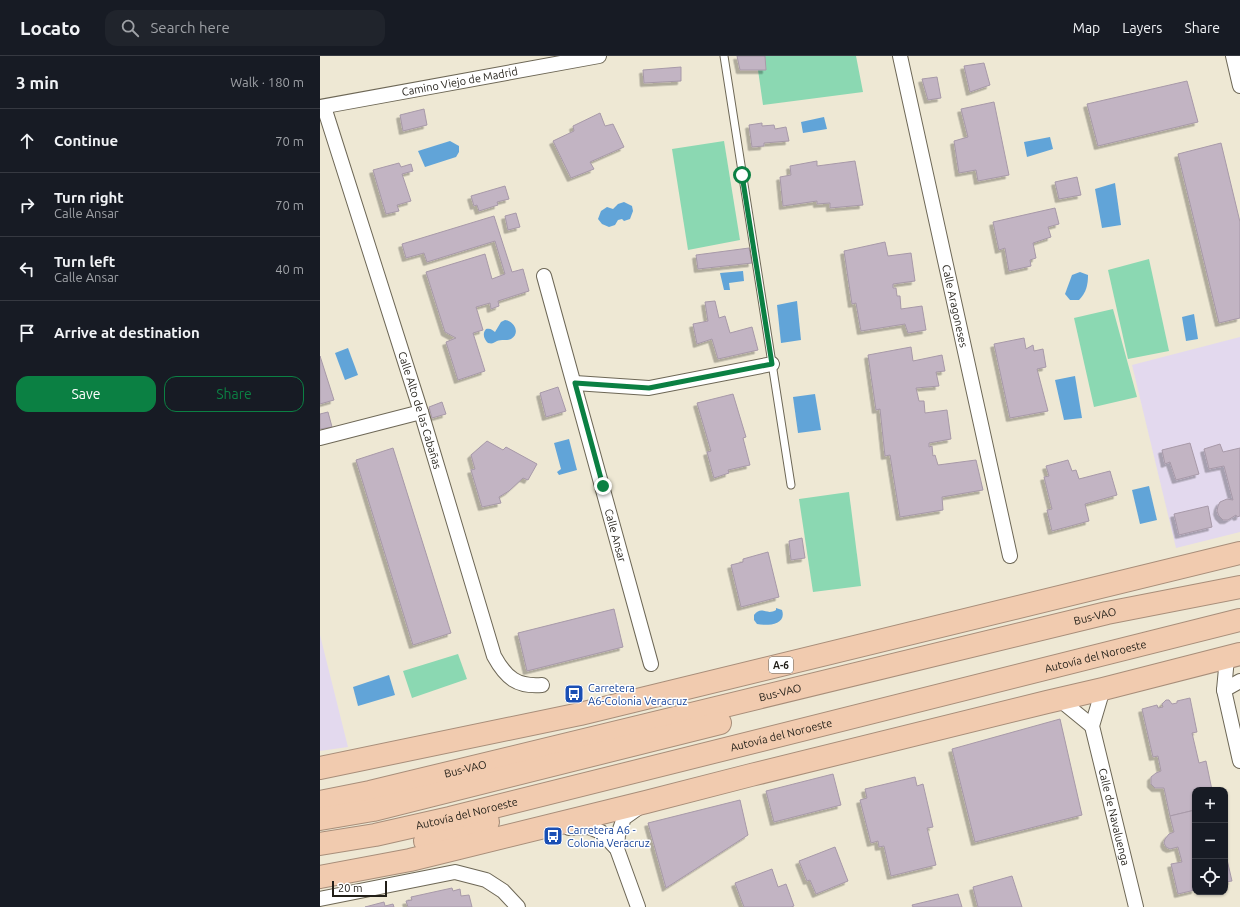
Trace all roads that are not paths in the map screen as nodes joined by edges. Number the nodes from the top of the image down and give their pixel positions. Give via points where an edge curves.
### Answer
1 (599, 56) edge
2 (724, 56) edge
3 (900, 56) edge
4 (1233, 56) edge
5 (1240, 86) edge
6 (322, 107) edge
7 (544, 276) dead end
8 (772, 364) junction
9 (575, 383) junction
10 (421, 412) junction
11 (320, 438) edge
12 (791, 485) dead end
13 (1240, 553) edge
14 (1010, 556) dead end
15 (1233, 588) edge
16 (1240, 620) edge
17 (1233, 656) edge
18 (652, 664) dead end
19 (1240, 681) edge
20 (542, 685) dead end
21 (1103, 690) junction
22 (1224, 690) junction
23 (1059, 699) junction
24 (1092, 726) junction
25 (693, 756) junction
26 (1240, 761) edge
27 (320, 768) edge
28 (320, 802) edge
29 (646, 802) junction
30 (320, 819) edge
31 (533, 829) junction
32 (320, 844) edge
33 (617, 849) junction
34 (320, 864) edge
35 (320, 877) edge
36 (320, 900) edge
37 (518, 907) edge
38 (638, 907) edge
39 (1136, 907) edge

1 - 6 street, Camino Viejo de Madrid
2 - 8 lane
3 - 14 street, Calle Aragoneses
4 - 5 street
6 - 10 street, Calle Alto de las Cabañas
7 - 9 street, Calle Ansar
8 - 9 street via 649,388
8 - 12 lane
9 - 18 street, Calle Ansar
10 - 11 street
10 - 20 street, Calle Alto de las Cabañas via 494,656 506,674 518,683
13 - 27 highway, A-6 via 580,714
15 - 28 highway, Bus-VAO via 1107,613 400,785
15 - 30 highway via 1110,624 373,810
16 - 25 highway, Autovía del Noroeste
17 - 21 highway
17 - 22 street
19 - 22 street
21 - 23 highway
21 - 24 street
22 - 26 street
23 - 24 street
23 - 29 highway
24 - 39 street, Calle de Navaluenga
25 - 32 highway, Autovía del Noroeste via 450,818
25 - 34 highway via 439,838
29 - 31 highway
29 - 33 street via 624,818 618,835
31 - 33 street via 589,827 601,832
31 - 35 highway via 410,860
33 - 38 street
36 - 37 street via 455,872 486,880 503,891

